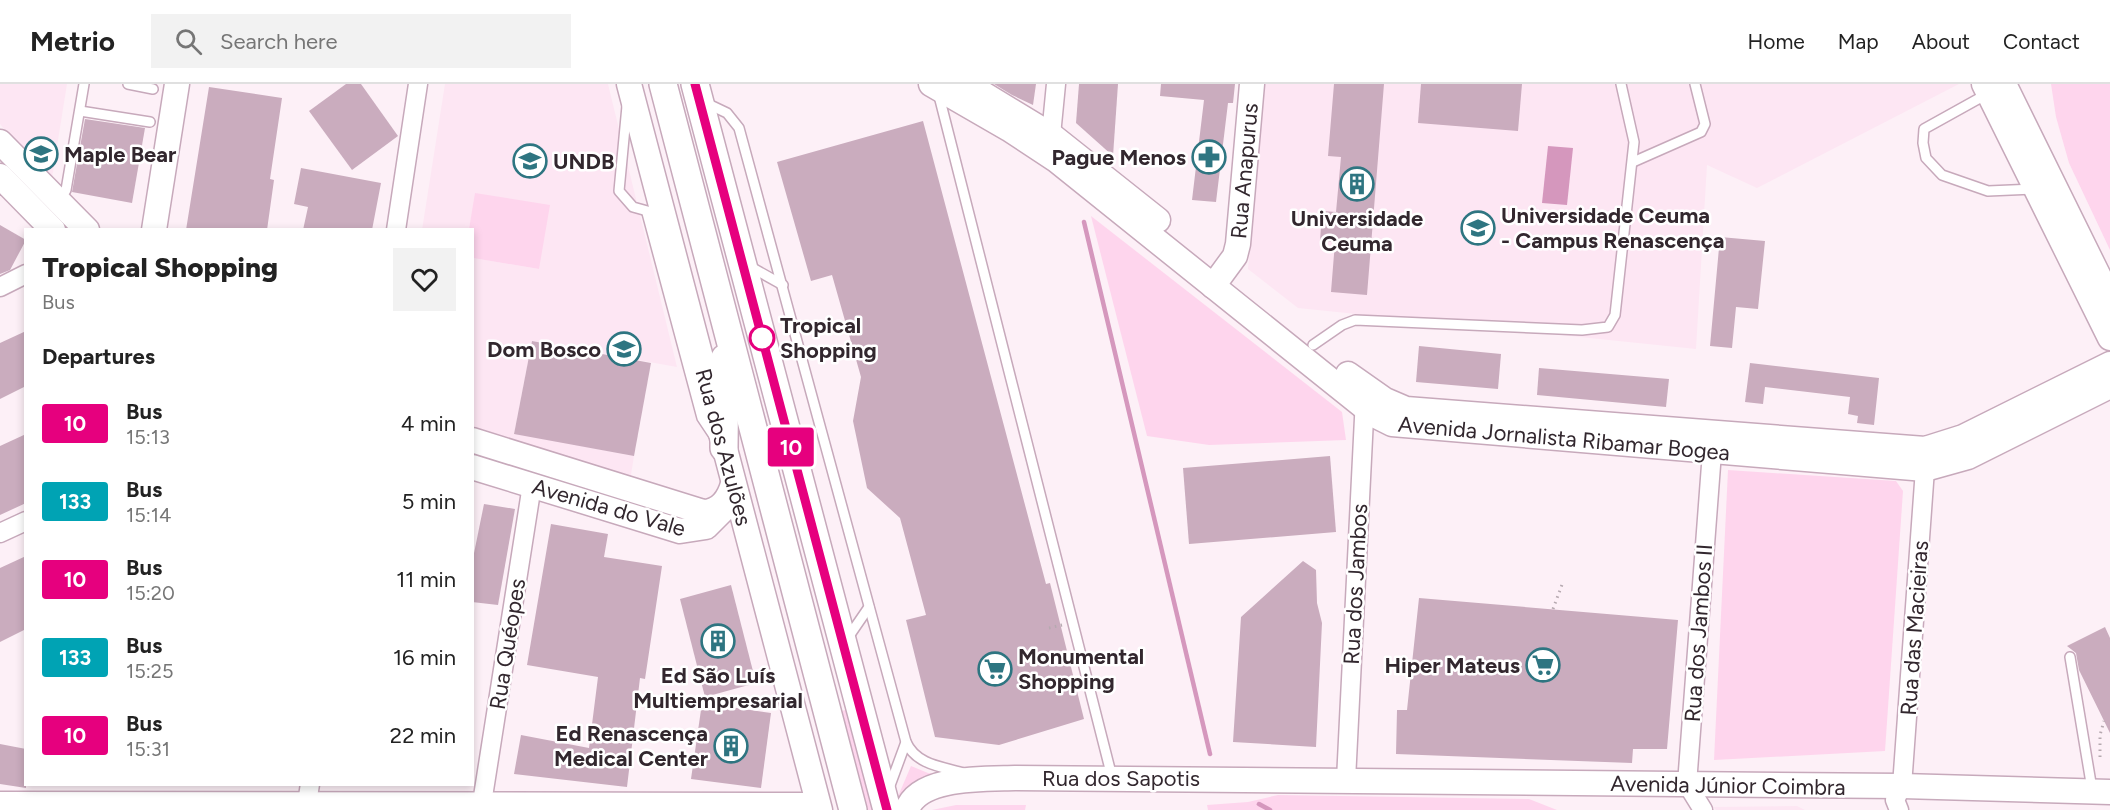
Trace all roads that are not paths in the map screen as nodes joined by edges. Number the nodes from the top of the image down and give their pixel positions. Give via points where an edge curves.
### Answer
1 (84, 84) edge
2 (128, 84) edge
3 (177, 84) edge
4 (418, 84) edge
5 (663, 84) edge
6 (967, 84) edge
7 (1056, 84) edge
8 (1252, 84) edge
9 (1621, 84) edge
10 (1695, 84) edge
11 (629, 85) edge
12 (934, 85) edge
13 (1992, 87) edge
14 (153, 89) dead end
15 (698, 93) edge
16 (80, 111) junction
17 (150, 122) dead end
18 (1052, 135) junction
19 (0, 142) edge
20 (1633, 162) junction
21 (0, 176) edge
22 (2036, 189) junction
23 (58, 202) junction
24 (654, 211) junction
25 (51, 228) edge
26 (85, 228) edge
27 (154, 228) edge
28 (396, 228) edge
29 (743, 262) junction
30 (24, 275) edge
31 (1218, 279) junction
32 (783, 285) junction
33 (0, 287) edge
34 (2110, 299) edge
35 (726, 323) junction
36 (2110, 338) edge
37 (1313, 345) junction
38 (2110, 364) edge
39 (2110, 386) edge
40 (1365, 398) junction
41 (474, 441) edge
42 (724, 448) junction
43 (1712, 452) junction
44 (476, 465) edge
45 (1925, 469) junction
46 (532, 485) junction
47 (731, 490) junction
48 (24, 522) edge
49 (0, 533) edge
50 (869, 607) junction
51 (843, 644) junction
52 (2070, 657) dead end
53 (906, 742) junction
54 (987, 779) junction
55 (1112, 779) junction
56 (1346, 780) junction
57 (1686, 784) junction
58 (1902, 786) junction
59 (2101, 792) edge
60 (70, 794) edge
61 (309, 794) edge
62 (482, 803) junction
63 (2, 806) edge
64 (423, 806) edge
65 (893, 806) edge
66 (211, 807) edge
67 (819, 808) edge
68 (853, 810) edge
69 (1703, 810) edge
70 (1899, 810) edge

1 - 16 lane
2 - 14 lane
3 - 27 main road
4 - 28 street
5 - 35 main road
6 - 18 main road, Avenida Jornalista Ribamar Bogea
7 - 18 street
8 - 31 main road, Rua Anapurus via 1238,244 1235,256
9 - 20 lane via 1633,132
10 - 20 lane via 1705,124 1701,132
11 - 24 main road, Rua dos Azulões
11 - 24 lane via 617,185 624,200 633,207
12 - 31 main road, Avenida Jornalista Ribamar Bogea via 1043,151
12 - 55 lane
13 - 22 main road
13 - 22 lane via 1924,129 1926,158 1942,175 1988,191
13 - 34 main road
15 - 29 main road
15 - 32 lane via 727,113 739,128
16 - 17 lane
16 - 23 lane via 66,190
18 - 31 main road, Avenida Jornalista Ribamar Bogea
19 - 23 main road
20 - 37 lane via 1615,315 1608,327 1582,330 1355,320
21 - 25 main road
22 - 36 main road
23 - 26 main road
24 - 42 main road, Rua dos Azulões
29 - 32 lane
29 - 51 main road
30 - 33 street
31 - 37 main road, Avenida Jornalista Ribamar Bogea
31 - 40 main road, Avenida Jornalista Ribamar Bogea
32 - 50 lane
35 - 42 main road
35 - 68 main road
37 - 40 main road, Avenida Jornalista Ribamar Bogea
38 - 40 main road, Avenida Jornalista Ribamar Bogea via 1963,437 1925,449 1406,409
39 - 45 main road, Avenida Jornalista Ribamar Bogea via 1968,457
40 - 43 main road, Avenida Jornalista Ribamar Bogea via 1392,424
40 - 56 street, Rua dos Jambos
41 - 47 main road, Avenida do Vale via 697,511 714,511
42 - 47 main road, Rua dos Azulões
43 - 45 main road, Avenida Jornalista Ribamar Bogea
43 - 57 street, Rua dos Jambos II
44 - 46 main road, Avenida do Vale
45 - 58 street, Rua das Macieiras
46 - 47 main road, Avenida do Vale via 680,531 698,530 713,523 725,508
46 - 62 street, Rua Quéopes
47 - 67 main road, Rua dos Azulões
48 - 49 street
50 - 51 lane
50 - 53 lane
51 - 65 main road
52 - 59 lane
53 - 54 lane via 914,755 925,762
53 - 65 lane
54 - 55 main road, Rua dos Sapotis
54 - 65 main road, Rua dos Sapotis via 927,789
55 - 56 main road, Rua dos Sapotis
56 - 57 main road, Avenida Júnior Coimbra
57 - 58 main road, Avenida Júnior Coimbra
57 - 69 street
58 - 59 main road, Avenida Júnior Coimbra
58 - 70 street via 1895,800
60 - 63 main road
60 - 66 main road
61 - 64 main road
61 - 66 main road
62 - 64 main road
62 - 67 main road

